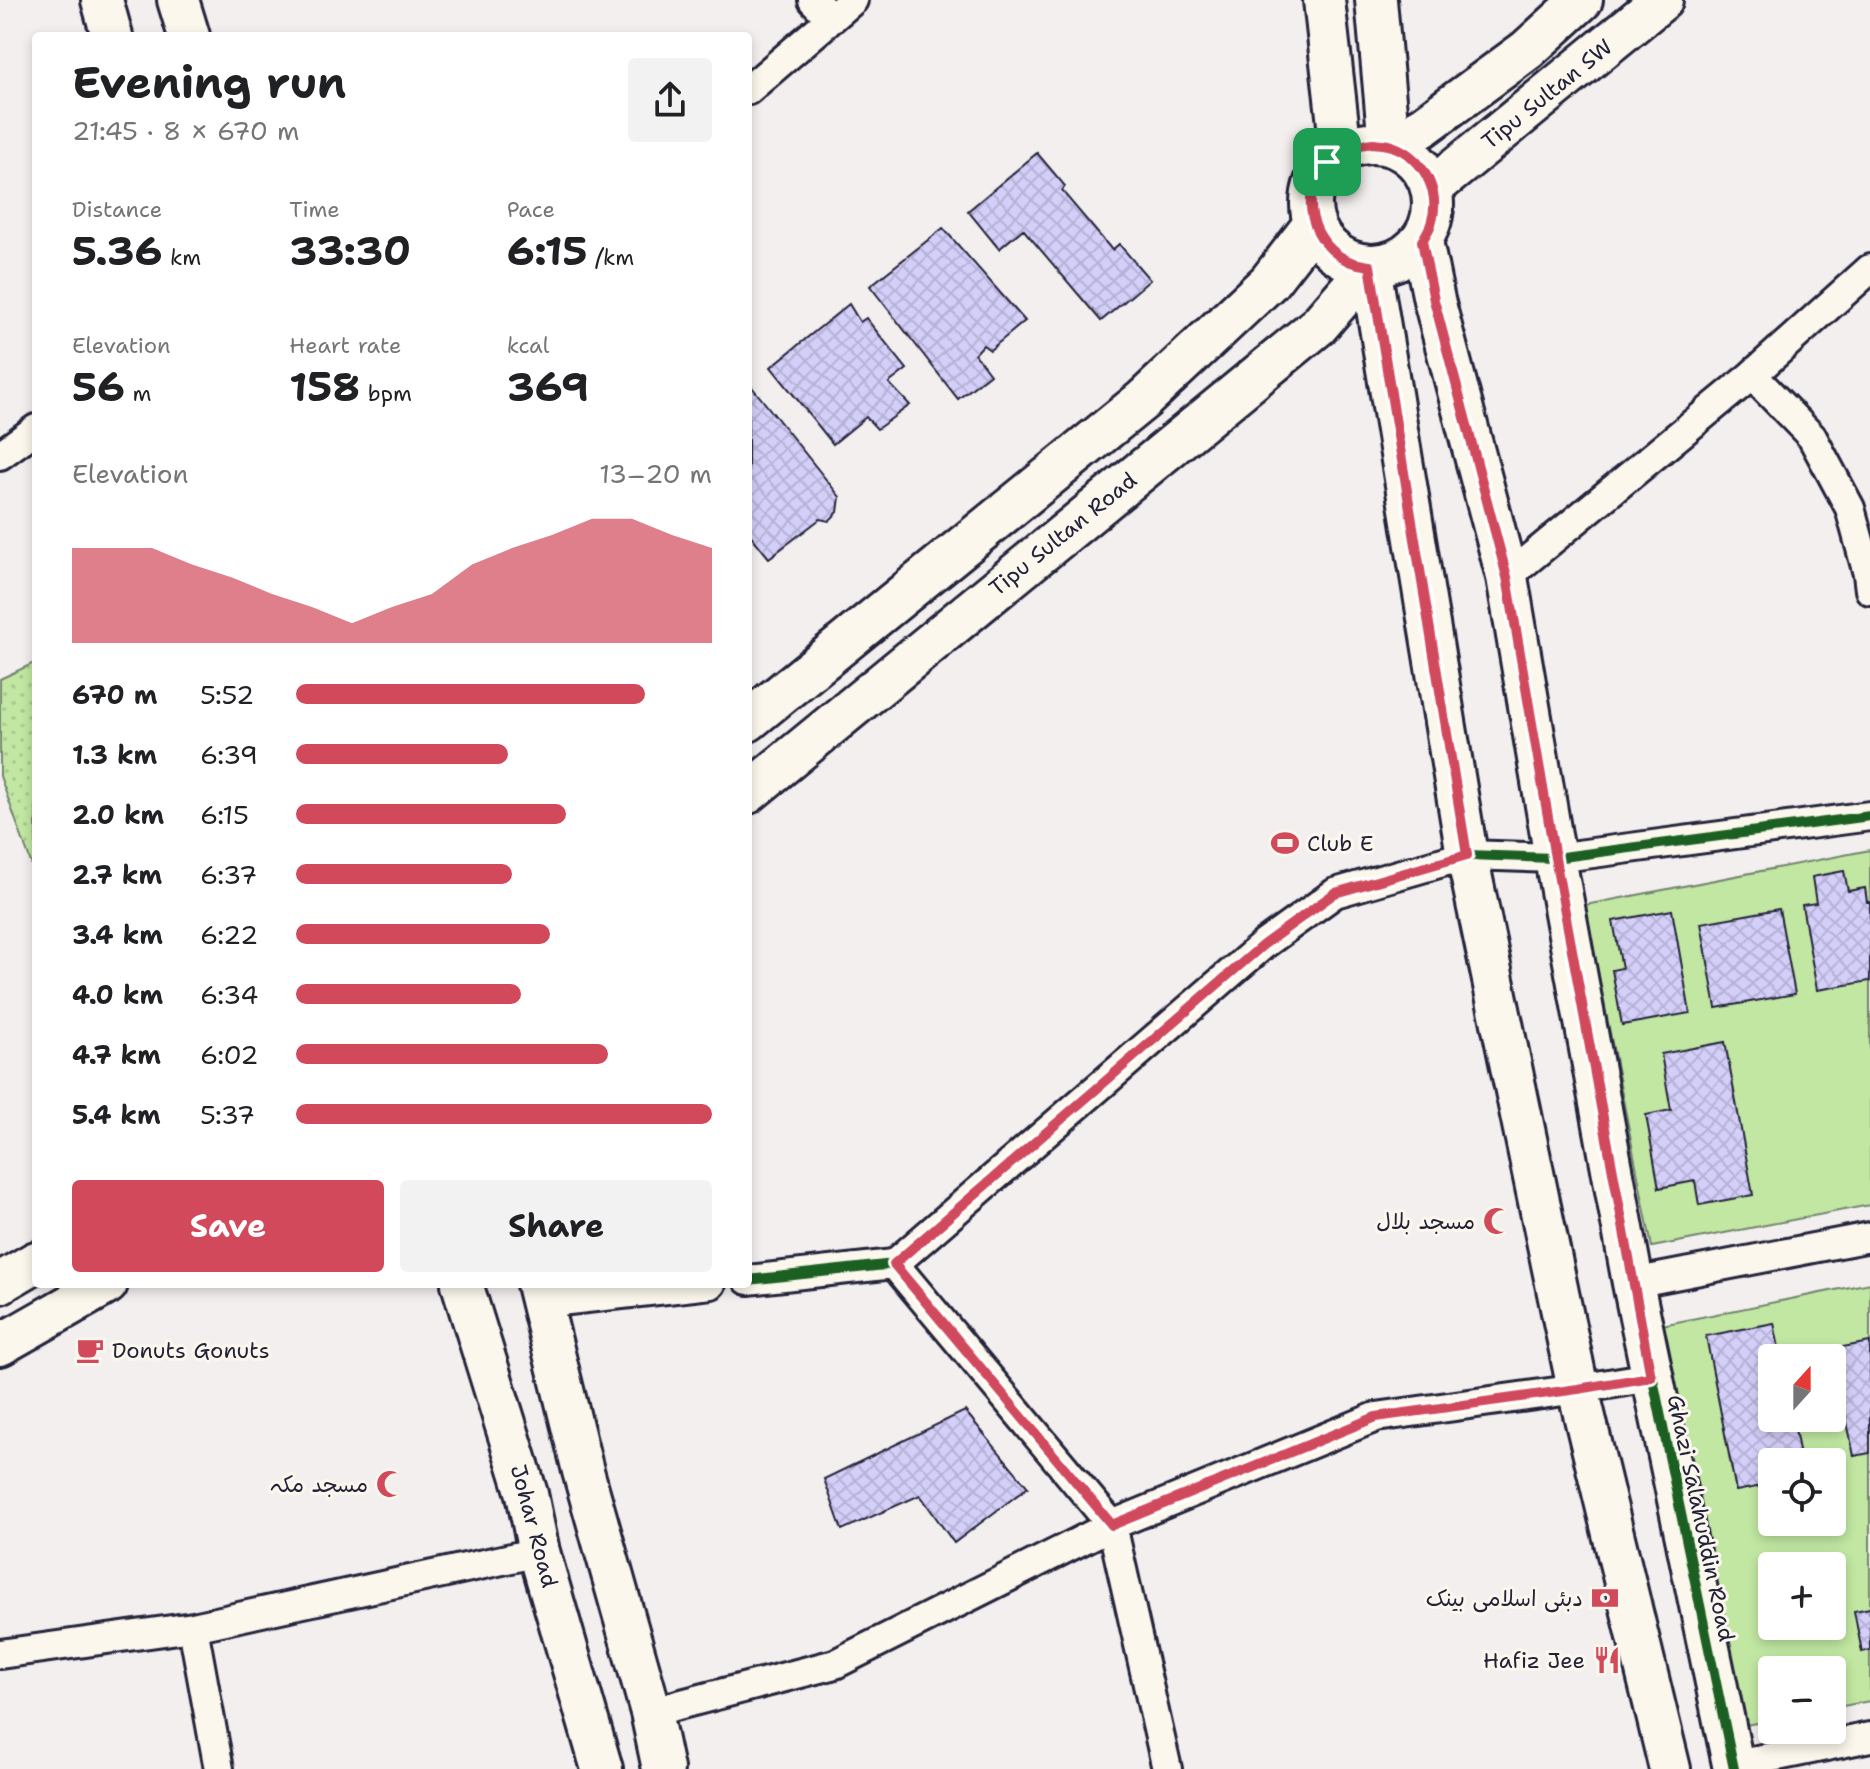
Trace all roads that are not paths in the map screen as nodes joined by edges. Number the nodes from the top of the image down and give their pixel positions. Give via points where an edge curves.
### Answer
1 (102, 0) edge
2 (178, 0) edge
3 (853, 0) edge
4 (1324, 0) edge
5 (1376, 0) edge
6 (1582, 0) edge
7 (1662, 0) edge
8 (822, 9) edge
9 (111, 32) edge
10 (188, 32) edge
11 (752, 86) edge
12 (1392, 146) junction
13 (1341, 151) junction
14 (1432, 188) junction
15 (1314, 224) junction
16 (1422, 241) junction
17 (1370, 266) junction
18 (1870, 269) edge
19 (1752, 375) junction
20 (32, 432) edge
21 (0, 455) edge
22 (1507, 577) junction
23 (1869, 579) edge
24 (752, 718) edge
25 (752, 790) edge
26 (1870, 816) edge
27 (1467, 855) junction
28 (1555, 858) junction
29 (1870, 1237) edge
30 (32, 1264) edge
31 (894, 1264) junction
32 (752, 1280) edge
33 (0, 1283) edge
34 (1633, 1283) junction
35 (100, 1288) edge
36 (463, 1288) edge
37 (635, 1288) edge
38 (540, 1293) edge
39 (0, 1345) edge
40 (1651, 1377) junction
41 (1578, 1389) junction
42 (583, 1471) junction
43 (527, 1494) junction
44 (1112, 1525) junction
45 (539, 1552) junction
46 (193, 1627) junction
47 (0, 1654) edge
48 (651, 1712) junction
49 (1870, 1737) edge
50 (1733, 1767) edge
51 (1665, 1768) edge
52 (219, 1769) edge
53 (602, 1769) edge
54 (663, 1769) edge
55 (1167, 1769) edge

1 - 9 street
2 - 10 street
3 - 8 street
4 - 13 street
5 - 12 street
6 - 12 street via 1527,50
7 - 14 street, Tipu Sultan SW
8 - 11 street
12 - 13 street via 1373,143
12 - 14 street via 1418,163
13 - 15 street via 1327,162 1312,191
14 - 16 street via 1431,225
15 - 17 street via 1336,254
15 - 24 street via 1269,282 1143,400
16 - 17 street via 1390,264
16 - 22 street, Ghazi Salahuddin Road
17 - 25 street, Tipu Sultan Road via 1318,326
17 - 27 street
18 - 19 street
19 - 22 street
19 - 23 street via 1812,437 1850,508
20 - 21 street
22 - 28 street, Ghazi Salahuddin Road
26 - 28 street
27 - 28 street
27 - 31 street via 1335,893 1263,945
27 - 41 street
28 - 34 street, Ghazi Salahuddin Road
29 - 34 street
30 - 33 street
31 - 32 street
31 - 44 street
34 - 40 street, Ghazi Salahuddin Road
35 - 39 street
36 - 43 street, Johar Road
37 - 38 street
38 - 42 street
40 - 41 street
40 - 50 street, Ghazi Salahuddin Road
41 - 44 street via 1376,1417
41 - 51 street
42 - 43 street
42 - 48 street
43 - 45 street, Johar Road
44 - 48 street via 835,1664
44 - 55 street
45 - 46 street
45 - 53 street, Johar Road
46 - 47 street
46 - 52 street
48 - 54 street
49 - 50 street

